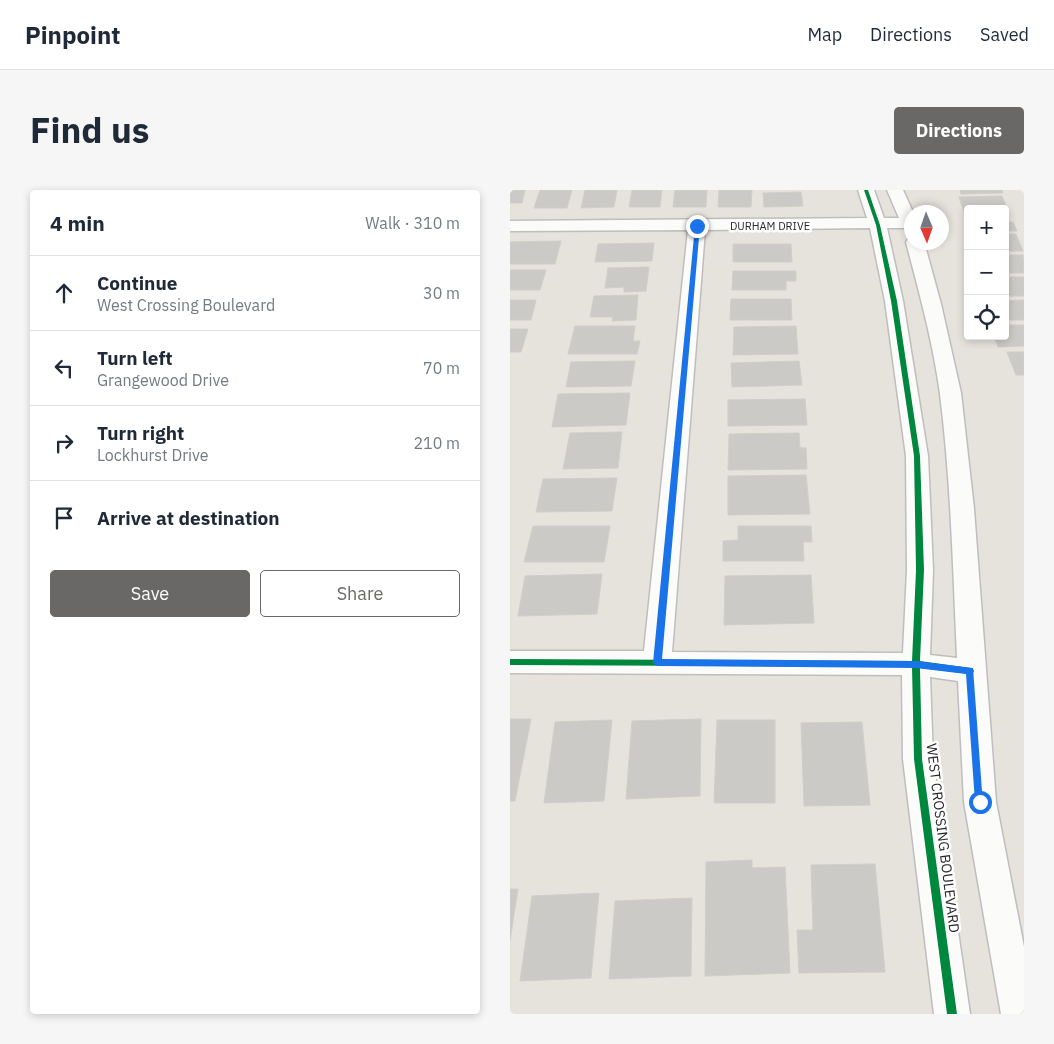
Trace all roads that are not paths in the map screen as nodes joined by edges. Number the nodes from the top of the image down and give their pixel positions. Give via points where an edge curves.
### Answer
1 (866, 190) edge
2 (895, 190) edge
3 (904, 212) edge
4 (878, 225) junction
5 (510, 226) edge
6 (697, 226) junction
7 (904, 230) edge
8 (917, 250) edge
9 (510, 662) edge
10 (657, 663) junction
11 (916, 664) junction
12 (970, 671) junction
13 (952, 1014) edge
14 (1019, 1014) edge

1 - 4 street, WEST CROSSING BOULEVARD
2 - 3 street
4 - 6 street, DURHAM DRIVE
4 - 7 street, DURHAM DRIVE
4 - 11 street, WEST CROSSING BOULEVARD via 904,358 916,456 920,570
5 - 6 street, DURHAM DRIVE
6 - 10 street
8 - 12 street via 950,393 962,509
9 - 10 street
10 - 11 street
11 - 12 street
11 - 13 street, WEST CROSSING BOULEVARD via 918,759
12 - 14 street via 980,802

